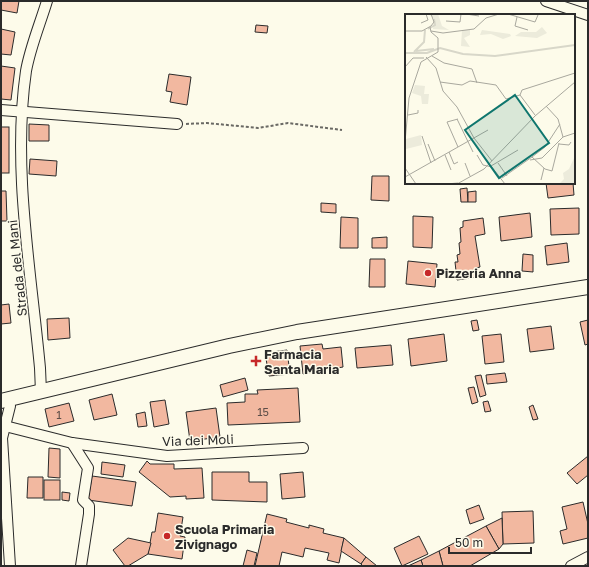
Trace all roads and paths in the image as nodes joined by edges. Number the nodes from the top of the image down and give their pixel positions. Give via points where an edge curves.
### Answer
1 (47, 1) edge
2 (546, 1) edge
3 (588, 15) edge
4 (1, 110) edge
5 (22, 112) junction
6 (177, 124) joint
7 (342, 130) dead end
8 (588, 287) edge
9 (41, 392) junction
10 (5, 401) edge
11 (5, 426) junction
12 (2, 438) edge
13 (72, 444) junction
14 (303, 448) dead end
15 (588, 557) edge
16 (10, 566) edge
17 (81, 566) edge
18 (572, 566) edge

1 - 5 street, Strada del Mani via 27,70
2 - 3 street
4 - 5 street
5 - 6 street
5 - 9 street, Strada del Mani via 22,179
6 - 7 path via 207,123 258,128 288,123
8 - 9 main road via 296,332
9 - 10 main road
10 - 11 street via 10,406
11 - 12 street
11 - 13 street, Via dei Moli
12 - 16 street
13 - 14 street, Via dei Moli via 167,456
13 - 17 street via 88,468 83,500 89,506 89,514
15 - 18 street

